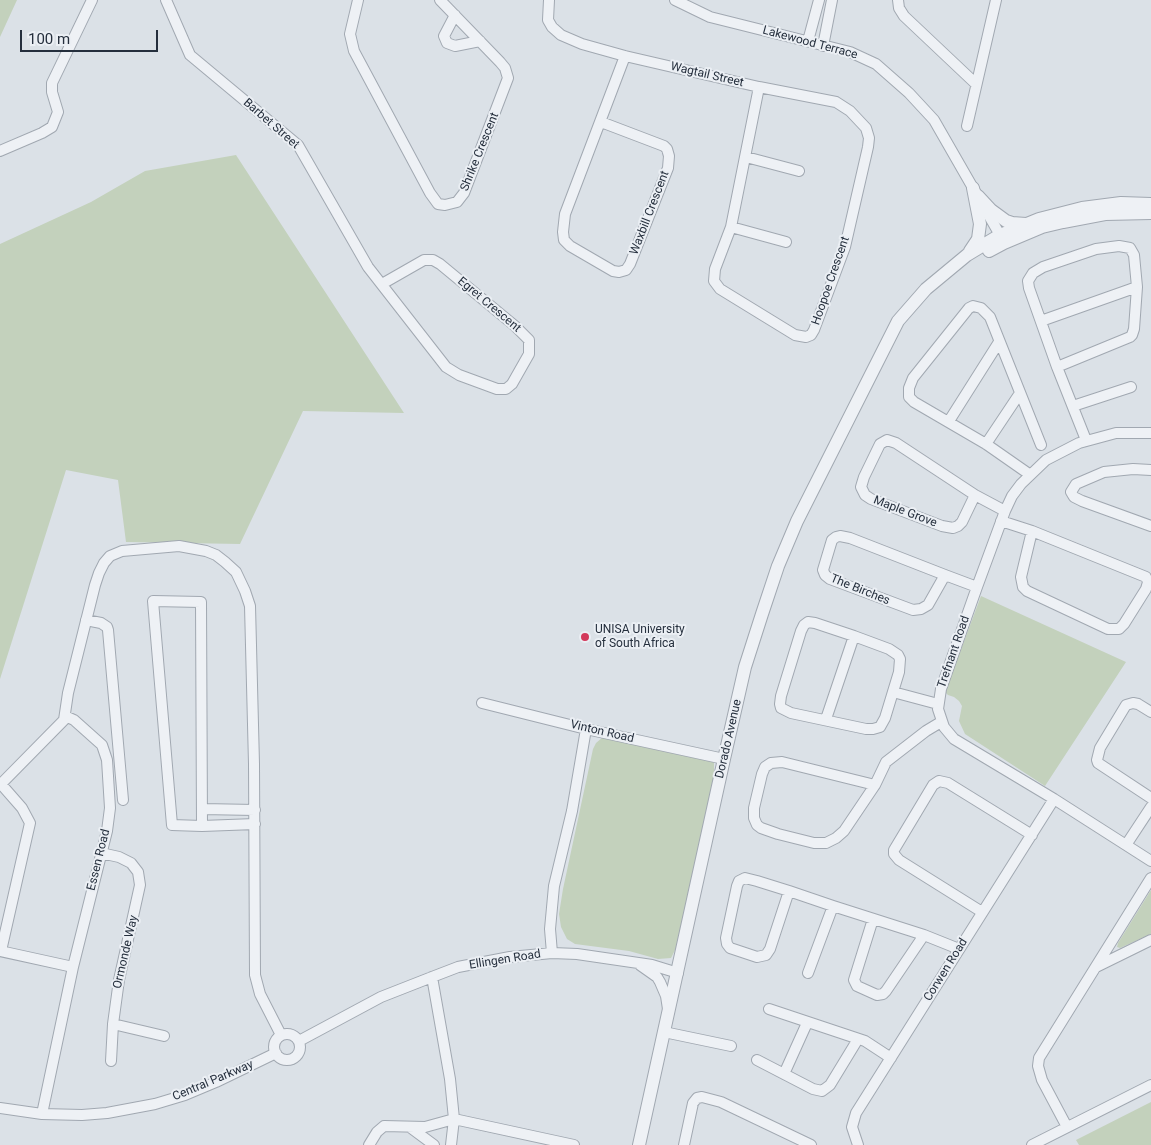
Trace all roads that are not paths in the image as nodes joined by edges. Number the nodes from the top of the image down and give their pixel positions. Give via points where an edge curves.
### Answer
1 (92, 0) edge
2 (166, 0) edge
3 (358, 0) edge
4 (440, 0) edge
5 (548, 0) edge
6 (819, 0) edge
7 (832, 0) edge
8 (898, 0) edge
9 (996, 0) edge
10 (678, 1) edge
11 (455, 15) junction
12 (480, 41) junction
13 (808, 42) junction
14 (823, 46) junction
15 (625, 56) junction
16 (976, 84) junction
17 (759, 87) junction
18 (601, 122) junction
19 (967, 126) dead end
20 (868, 148) joint
21 (0, 151) edge
22 (746, 157) junction
23 (799, 171) dead end
24 (975, 192) junction
25 (1151, 204) edge
26 (1151, 213) edge
27 (1026, 224) junction
28 (731, 227) junction
29 (1002, 239) junction
30 (786, 242) dead end
31 (967, 256) junction
32 (382, 284) junction
33 (1138, 287) junction
34 (1041, 321) junction
35 (999, 342) junction
36 (881, 354) junction
37 (1057, 367) junction
38 (1131, 387) dead end
39 (1020, 393) junction
40 (1073, 406) junction
41 (949, 421) junction
42 (1151, 433) edge
43 (1086, 440) junction
44 (986, 444) junction
45 (1041, 445) dead end
46 (1151, 470) edge
47 (1030, 474) junction
48 (975, 495) junction
49 (1005, 511) junction
50 (1001, 521) junction
51 (1151, 526) edge
52 (1032, 531) junction
53 (945, 575) junction
54 (977, 588) junction
55 (86, 620) junction
56 (854, 636) junction
57 (893, 692) junction
58 (482, 704) dead end
59 (938, 704) junction
60 (1151, 712) edge
61 (65, 716) junction
62 (826, 719) junction
63 (941, 722) junction
64 (586, 729) junction
65 (724, 759) junction
66 (0, 784) edge
67 (875, 784) junction
68 (1151, 798) edge
69 (1054, 799) junction
70 (123, 800) dead end
71 (1151, 807) edge
72 (202, 809) junction
73 (255, 810) junction
74 (255, 824) junction
75 (202, 826) junction
76 (1032, 835) junction
77 (1126, 845) junction
78 (101, 853) junction
79 (1151, 861) edge
80 (1151, 878) edge
81 (789, 891) junction
82 (833, 906) junction
83 (982, 912) junction
84 (873, 919) junction
85 (924, 935) junction
86 (1151, 940) edge
87 (959, 949) junction
88 (0, 951) edge
89 (552, 953) junction
90 (636, 962) junction
91 (73, 967) junction
92 (1095, 968) junction
93 (678, 973) junction
94 (808, 973) dead end
95 (432, 977) junction
96 (769, 1009) dead end
97 (668, 1013) junction
98 (807, 1023) junction
99 (113, 1024) junction
100 (664, 1032) junction
101 (164, 1036) dead end
102 (281, 1036) junction
103 (858, 1039) junction
104 (299, 1041) junction
105 (731, 1046) dead end
106 (276, 1053) junction
107 (891, 1058) junction
108 (758, 1060) dead end
109 (111, 1061) dead end
110 (784, 1074) junction
111 (1151, 1085) edge
112 (0, 1108) edge
113 (42, 1114) junction
114 (454, 1119) junction
115 (1067, 1127) junction
116 (411, 1128) junction
117 (369, 1145) edge
118 (434, 1145) edge
119 (451, 1145) edge
120 (574, 1145) edge
121 (639, 1145) edge
122 (684, 1145) edge
123 (811, 1145) edge
124 (858, 1145) edge
125 (1032, 1145) edge

1 - 21 street via 52,83 58,112 52,127
2 - 32 street, Barbet Street via 190,55 298,144 366,264
3 - 12 street, Shrike Crescent via 350,28 352,47 430,193 441,205 457,202 464,193 507,83 504,68
4 - 11 street, Shrike Crescent
5 - 15 street, Wagtail Street via 548,20 557,32 582,44
6 - 13 street
7 - 14 street
8 - 16 street via 904,16
9 - 16 street
10 - 13 street, Lakewood Terrace via 710,17
11 - 12 street, Shrike Crescent
11 - 12 street via 444,36 447,43 455,46
13 - 14 street, Lakewood Terrace
14 - 24 street, Lakewood Terrace via 868,59 909,93 934,120
15 - 17 street, Wagtail Street
15 - 18 street, Waxbill Crescent
16 - 19 street
17 - 20 street, Wagtail Street via 842,105 866,128
17 - 22 street, Hoopoe Crescent
18 - 18 street, Waxbill Crescent via 565,214 563,236 570,246 619,272 630,264 670,156 664,146
20 - 28 street, Hoopoe Crescent via 845,247 809,336 795,335 715,284 714,273
22 - 23 street
22 - 28 street, Hoopoe Crescent
24 - 27 street via 991,210 1006,220
24 - 29 street, Lakewood Terrace
24 - 31 street via 980,230
25 - 27 street via 1090,207
26 - 29 street via 1122,212 1084,217
27 - 29 street
28 - 30 street
29 - 31 street, Dorado Avenue
29 - 36 street, Dorado Avenue via 946,281 918,308
31 - 36 street, Dorado Avenue via 926,289 909,308 898,321
32 - 32 street, Egret Crescent via 424,260 440,264 529,340 529,354 512,384 500,389 450,372
33 - 34 street
33 - 34 street via 1134,255 1130,248 1096,249 1072,257 1030,276 1029,288
33 - 37 street via 1134,329 1130,337
34 - 37 street
35 - 39 street
35 - 41 street
35 - 41 street via 990,317 981,308 973,306 913,378 908,394 911,399
36 - 65 street, Dorado Avenue via 817,480 778,566 745,668
37 - 40 street
38 - 40 street
39 - 44 street
39 - 45 street
40 - 43 street
41 - 44 street
42 - 43 street, Trefnant Road via 1116,433
43 - 47 street, Trefnant Road via 1046,460
44 - 47 street
46 - 51 street via 1104,472 1076,484 1071,492 1082,501
47 - 49 street, Trefnant Road via 1016,490
48 - 48 street, Maple Grove via 887,440 880,444 861,487 871,499 953,528 962,522
48 - 49 street, Maple Grove
49 - 50 street, Trefnant Road
50 - 52 street
50 - 54 street, Trefnant Road
52 - 52 street via 1146,577 1146,589 1119,629 1108,630 1023,587 1021,578
53 - 53 street, The Birches via 840,536 832,540 823,570 830,579 913,610 928,605
53 - 54 street, The Birches
54 - 59 street, Trefnant Road via 942,684
55 - 61 street
55 - 70 street via 101,623 108,630
55 - 73 street via 104,563 122,551 179,546 194,548 216,555 236,572 250,606
56 - 57 street via 898,655 900,666
56 - 62 street
56 - 62 street via 811,622 801,631 780,706 787,712
57 - 59 street
57 - 62 street via 882,723 876,728
58 - 64 street, Vinton Road
59 - 63 street, Trefnant Road
60 - 68 street via 1138,704 1126,704 1100,748 1097,760
61 - 66 street
61 - 78 street, Essen Road via 99,741 105,754 110,808
63 - 67 street via 886,762
63 - 69 street via 954,739
64 - 65 street, Vinton Road
64 - 89 street, Ellingen Road via 572,811 554,886 550,929
65 - 93 street, Dorado Avenue
66 - 88 street via 22,808 30,823
67 - 67 street via 844,831 826,842 808,842 766,831 757,825 754,818 762,774 771,763 782,762
69 - 76 street, Corwen Road
69 - 77 street
71 - 77 street
72 - 73 street
72 - 75 street
72 - 75 street via 201,602 153,601 172,824
73 - 74 street
74 - 75 street
74 - 102 street via 255,975 260,994
76 - 83 street, Corwen Road
76 - 83 street via 948,783 939,781 933,785 894,854
77 - 79 street
78 - 91 street, Essen Road
78 - 99 street, Ormonde Way via 131,863 138,872 140,885 119,980
80 - 92 street
81 - 81 street via 745,878 738,882 726,938 730,948 757,957 766,955
81 - 82 street
82 - 84 street
82 - 94 street
83 - 87 street, Corwen Road
84 - 85 street
84 - 85 street via 854,980 857,986 877,995 886,991
85 - 87 street
86 - 92 street
87 - 107 street, Corwen Road
88 - 91 street
89 - 90 street
89 - 95 street, Ellingen Road via 487,961
90 - 93 street
90 - 97 street via 660,982
91 - 113 street, Essen Road
92 - 115 street via 1038,1060 1042,1080
93 - 97 street, Dorado Avenue
95 - 104 street via 382,998
95 - 114 street
96 - 98 street
97 - 100 street, Dorado Avenue
98 - 103 street
98 - 110 street
99 - 101 street
99 - 109 street, Ormonde Way
100 - 105 street
100 - 121 street, Dorado Avenue
102 - 104 street via 289,1034
102 - 106 street via 276,1041
103 - 107 street
103 - 110 street via 826,1090 816,1090
104 - 106 street via 300,1050 295,1057 282,1058
106 - 113 street, Central Parkway via 216,1082 155,1104 107,1113
107 - 124 street, Corwen Road via 854,1117 852,1130
108 - 110 street
111 - 115 street
112 - 113 street, Central Parkway
114 - 116 street
114 - 119 street
114 - 120 street
115 - 125 street
116 - 117 street via 384,1126
116 - 118 street
122 - 123 street via 693,1103 702,1097 721,1102

